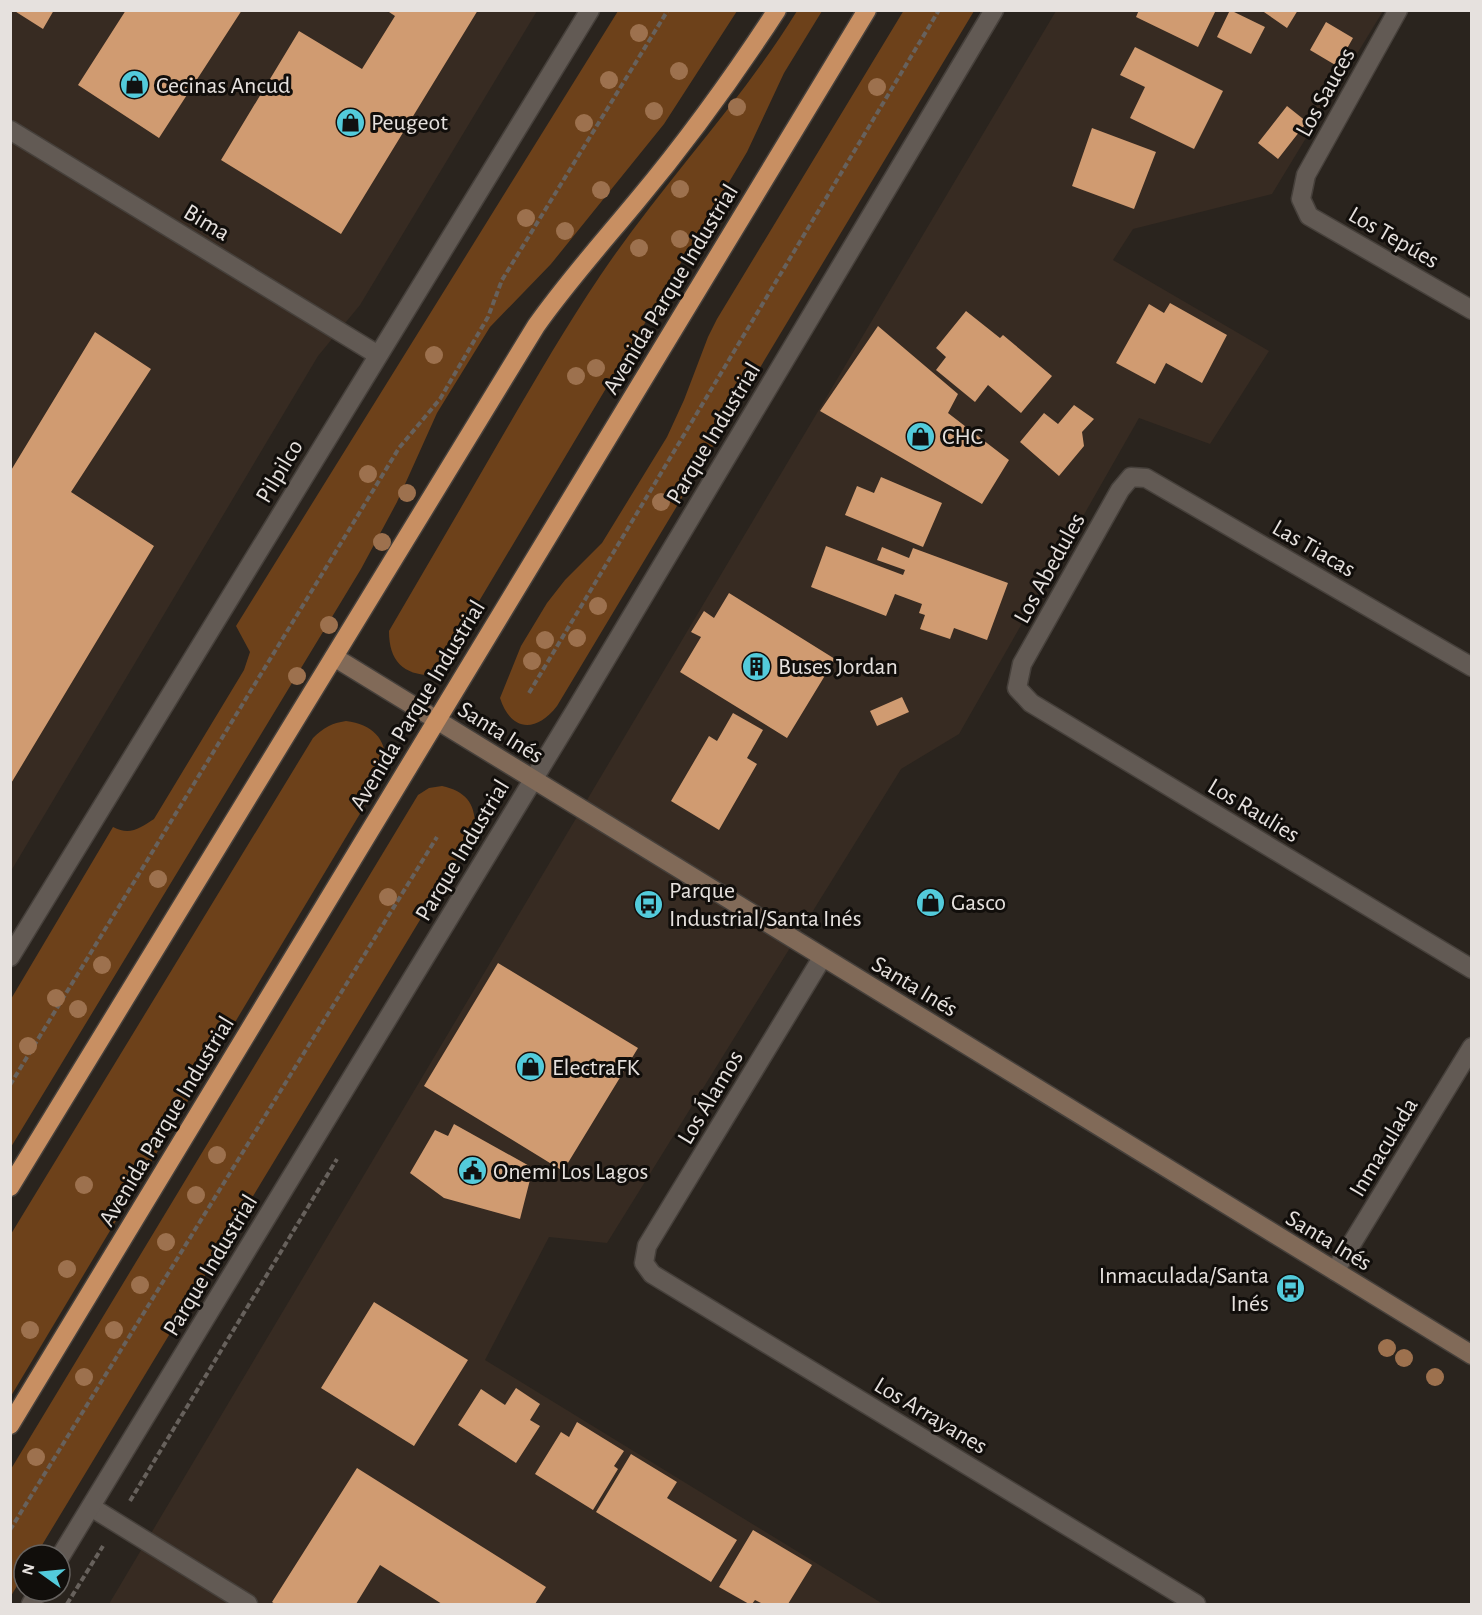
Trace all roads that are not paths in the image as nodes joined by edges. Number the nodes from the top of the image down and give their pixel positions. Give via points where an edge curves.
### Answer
1 (590, 10) edge
2 (777, 10) edge
3 (867, 10) edge
4 (994, 10) edge
5 (1398, 10) edge
6 (10, 130) edge
7 (1301, 199) joint
8 (1472, 310) edge
9 (378, 355) junction
10 (1131, 477) joint
11 (334, 657) junction
12 (1472, 667) edge
13 (1017, 688) joint
14 (436, 720) junction
15 (533, 780) junction
16 (10, 957) edge
17 (822, 958) junction
18 (1472, 969) edge
19 (1472, 1047) edge
20 (10, 1187) edge
21 (644, 1263) joint
22 (1335, 1271) junction
23 (1472, 1355) edge
24 (10, 1425) edge
25 (91, 1507) junction
26 (69, 1543) edge
27 (248, 1605) edge
28 (1197, 1605) edge

1 - 9 street, Pilpilco
2 - 11 highway via 638,201 536,326
3 - 14 highway, Avenida Parque Industrial
4 - 15 street, Parque Industrial
5 - 7 street, Los Sauces via 1306,175
6 - 9 street, Bima
7 - 8 street, Los Tepúes via 1309,216
9 - 16 street, Pilpilco
10 - 12 street, Las Tiacas via 1146,478
10 - 13 street, Los Abedules via 1022,664
11 - 14 main road, Santa Inés
11 - 20 highway
13 - 18 street, Los Raulies via 1031,703
14 - 15 main road, Santa Inés
14 - 24 highway, Avenida Parque Industrial
15 - 17 main road, Santa Inés
15 - 25 street, Parque Industrial
17 - 21 street, Los Álamos via 647,1246
17 - 22 main road, Santa Inés
19 - 22 street, Inmaculada
21 - 28 street, Los Arrayanes via 652,1274
22 - 23 main road, Santa Inés
25 - 26 street, Parque Industrial
25 - 27 street

